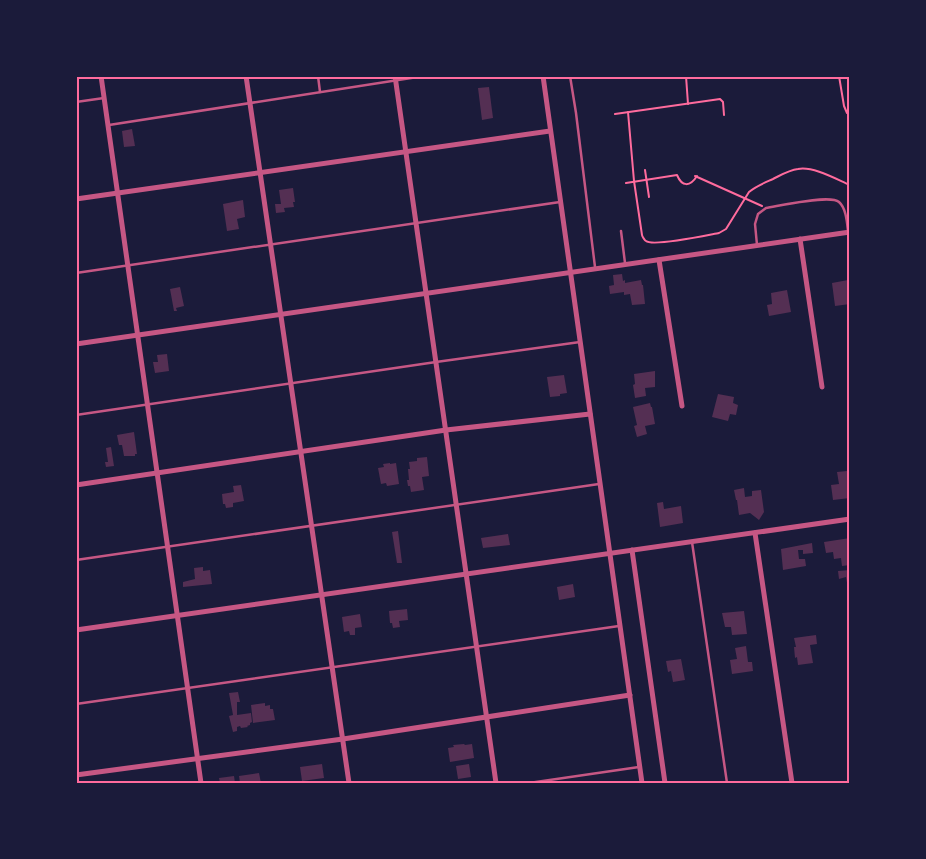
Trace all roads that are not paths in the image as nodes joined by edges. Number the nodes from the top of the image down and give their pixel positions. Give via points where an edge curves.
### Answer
1 (101, 76) edge
2 (246, 76) edge
3 (318, 76) edge
4 (424, 76) edge
5 (543, 76) edge
6 (570, 76) edge
7 (395, 78) edge
8 (320, 92) junction
9 (104, 98) junction
10 (76, 102) edge
11 (250, 103) junction
12 (108, 125) junction
13 (550, 130) junction
14 (406, 151) junction
15 (260, 172) junction
16 (117, 193) junction
17 (76, 199) edge
18 (560, 202) junction
19 (416, 224) junction
20 (621, 231) dead end
21 (849, 232) edge
22 (800, 240) junction
23 (271, 245) junction
24 (758, 246) junction
25 (659, 260) junction
26 (626, 264) junction
27 (128, 266) junction
28 (595, 269) junction
29 (570, 272) junction
30 (76, 273) edge
31 (426, 293) junction
32 (281, 314) junction
33 (137, 335) junction
34 (580, 342) junction
35 (76, 344) edge
36 (436, 362) junction
37 (291, 384) junction
38 (822, 387) dead end
39 (147, 405) junction
40 (682, 406) dead end
41 (590, 414) junction
42 (76, 415) edge
43 (446, 430) junction
44 (301, 452) junction
45 (157, 473) junction
46 (600, 484) junction
47 (76, 485) edge
48 (456, 505) junction
49 (850, 519) edge
50 (312, 526) junction
51 (756, 533) junction
52 (692, 542) junction
53 (167, 547) junction
54 (632, 550) junction
55 (610, 553) junction
56 (76, 560) edge
57 (466, 574) junction
58 (322, 595) junction
59 (177, 615) junction
60 (620, 626) junction
61 (76, 630) edge
62 (477, 646) junction
63 (332, 667) junction
64 (187, 688) junction
65 (630, 695) junction
66 (76, 704) edge
67 (487, 717) junction
68 (343, 739) junction
69 (197, 758) junction
70 (640, 767) junction
71 (76, 775) edge
72 (201, 783) edge
73 (349, 783) edge
74 (496, 783) edge
75 (529, 783) edge
76 (642, 783) edge
77 (665, 783) edge
78 (727, 783) edge
79 (792, 783) edge

1 - 9 street
2 - 11 street
3 - 8 lane
4 - 7 lane
5 - 13 street
6 - 28 lane
7 - 8 lane
7 - 14 street
8 - 11 lane
9 - 10 lane
9 - 12 street
11 - 12 lane
11 - 15 street
12 - 16 street
13 - 14 street
13 - 18 street
14 - 15 street
14 - 19 street
15 - 16 street
15 - 23 street
16 - 17 street
16 - 27 street
18 - 19 lane
18 - 29 street
19 - 23 lane
19 - 31 street
20 - 26 lane
21 - 22 street
21 - 24 lane via 844,208 838,200 826,198 766,208 758,214 755,224
22 - 24 street
22 - 38 street
23 - 27 lane
23 - 32 street
24 - 25 street
25 - 26 street
25 - 40 street
26 - 28 street
27 - 30 lane
27 - 33 street
28 - 29 street
29 - 31 street
29 - 34 street
31 - 32 street
31 - 36 street
32 - 33 street
32 - 37 street
33 - 35 street
33 - 39 street
34 - 36 lane
34 - 41 street
36 - 37 lane
36 - 43 street
37 - 39 lane
37 - 44 street
39 - 42 lane
39 - 45 street
41 - 43 street
41 - 46 street
43 - 44 street
43 - 48 street
44 - 45 street
44 - 50 street
45 - 47 street
45 - 53 street
46 - 48 lane
46 - 55 street
48 - 50 lane
48 - 57 street
49 - 51 street
50 - 53 lane
50 - 58 street
51 - 52 street
51 - 79 street
52 - 54 street
52 - 78 lane
53 - 56 lane
53 - 59 street
54 - 55 street
54 - 77 street
55 - 57 street
55 - 60 street
57 - 58 street
57 - 62 street
58 - 59 street
58 - 63 street
59 - 61 street
59 - 64 street
60 - 62 lane
60 - 65 street
62 - 63 lane
62 - 67 street
63 - 64 lane
63 - 68 street
64 - 66 lane
64 - 69 street
65 - 67 street
65 - 70 street
67 - 68 street
67 - 74 street
68 - 69 street
68 - 73 street
69 - 71 street
69 - 72 street
70 - 75 lane
70 - 76 street

